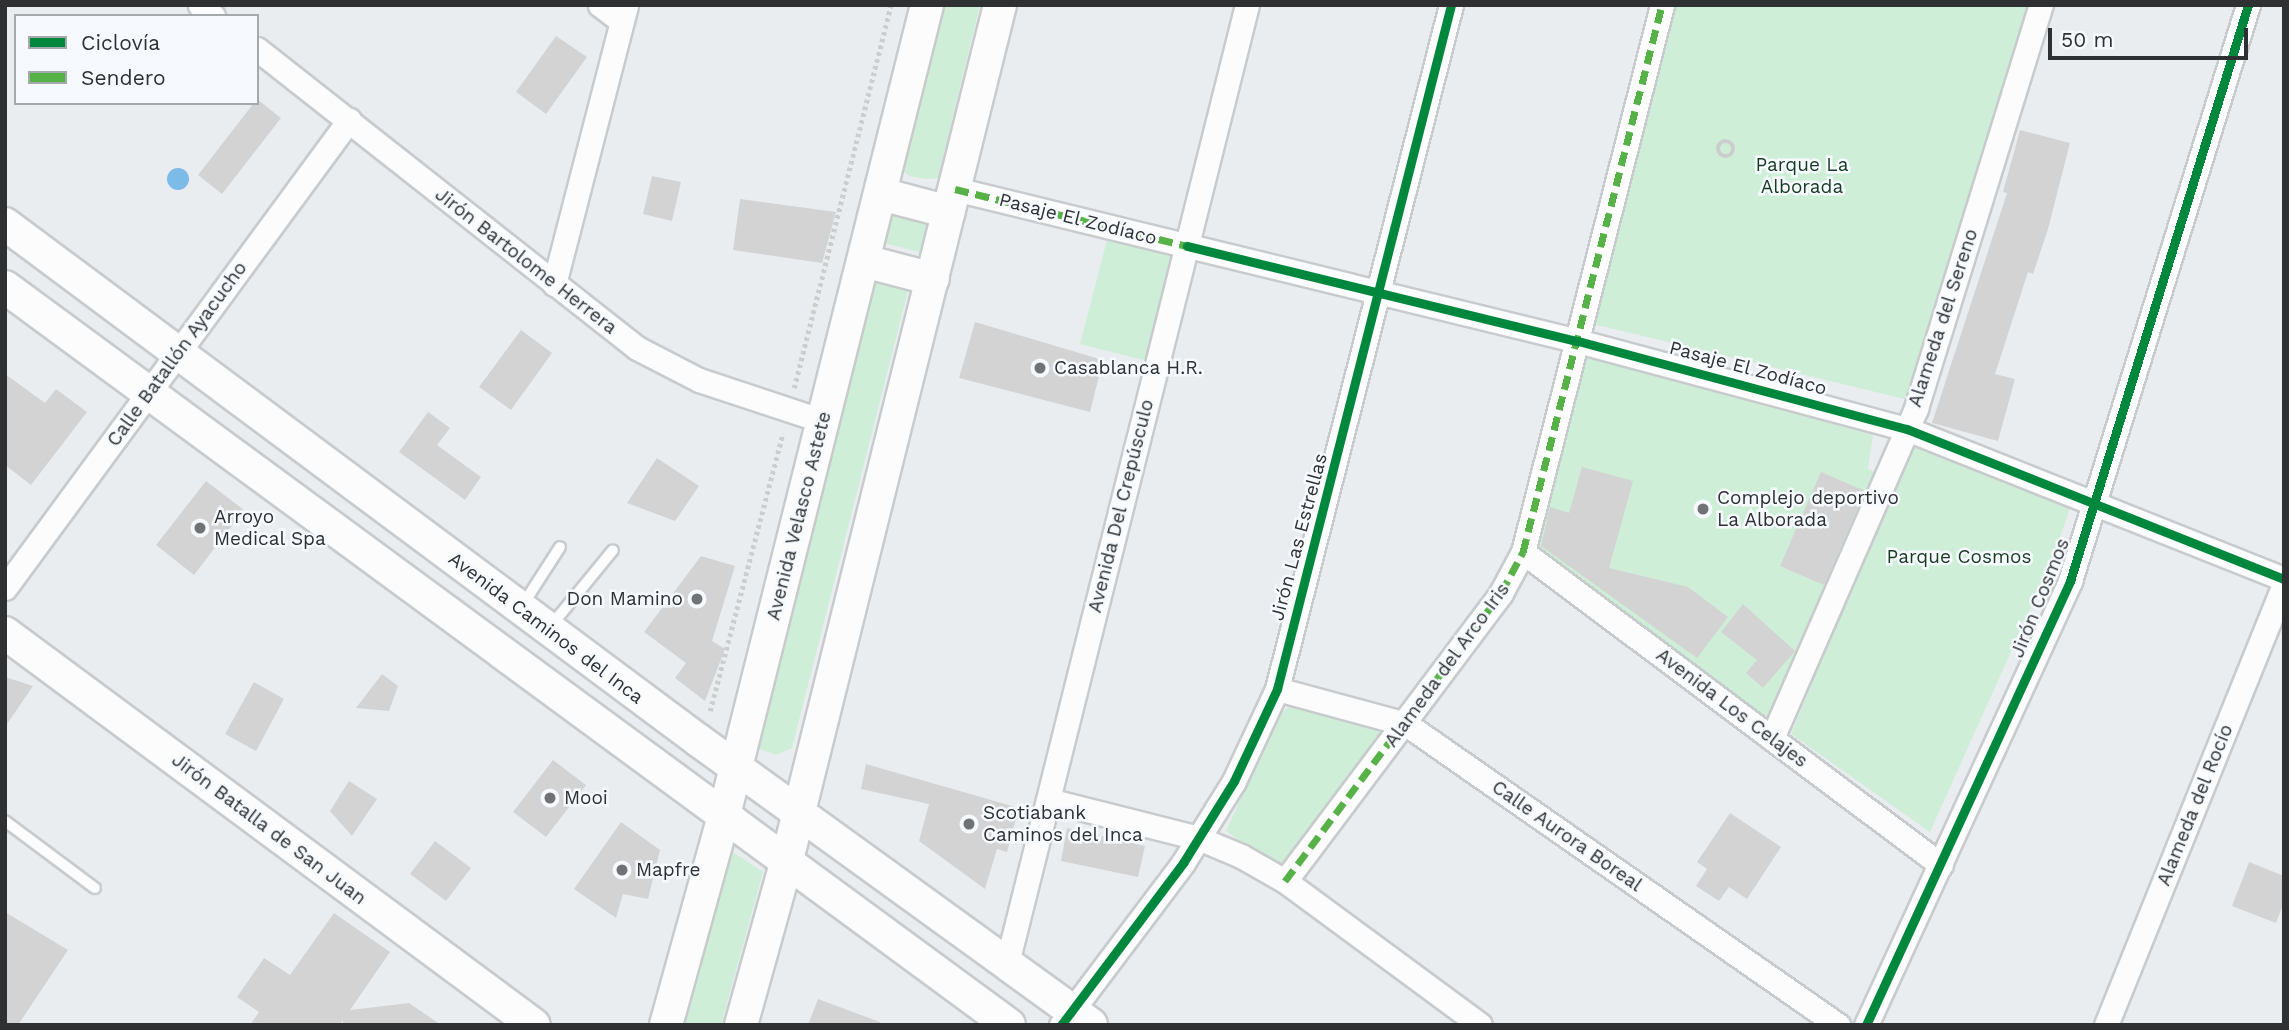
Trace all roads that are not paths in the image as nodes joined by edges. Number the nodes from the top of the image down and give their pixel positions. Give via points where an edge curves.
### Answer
1 (600, 5) edge
2 (927, 5) edge
3 (1000, 5) edge
4 (1247, 5) edge
5 (1451, 5) edge
6 (1662, 5) edge
7 (2041, 5) edge
8 (2248, 5) edge
9 (624, 13) edge
10 (259, 51) edge
11 (349, 120) junction
12 (881, 194) junction
13 (952, 201) junction
14 (5, 224) edge
15 (1186, 246) junction
16 (864, 261) junction
17 (933, 279) junction
18 (554, 284) junction
19 (5, 287) edge
20 (1381, 292) junction
21 (1578, 341) junction
22 (176, 354) junction
23 (150, 393) junction
24 (823, 421) junction
25 (1907, 429) junction
26 (2095, 501) junction
27 (560, 547) dead end
28 (613, 550) dead end
29 (1523, 552) junction
30 (2284, 579) edge
31 (2284, 585) edge
32 (5, 588) edge
33 (520, 608) junction
34 (548, 629) junction
35 (5, 633) edge
36 (1277, 689) junction
37 (1406, 724) junction
38 (1772, 738) junction
39 (735, 767) junction
40 (1048, 800) junction
41 (799, 814) junction
42 (723, 819) junction
43 (5, 821) edge
44 (1198, 838) junction
45 (786, 864) junction
46 (1941, 864) junction
47 (1285, 881) junction
48 (95, 888) dead end
49 (1006, 967) junction
50 (1075, 1020) edge
51 (534, 1025) edge
52 (666, 1025) edge
53 (741, 1025) edge
54 (1009, 1025) edge
55 (1480, 1025) edge
56 (1838, 1025) edge
57 (1866, 1025) edge
58 (2106, 1025) edge

1 - 9 street
2 - 12 main road, Avenida Velasco Astete
3 - 13 main road
4 - 15 street, Avenida Del Crepúsculo
5 - 20 street, Jirón Las Estrellas
6 - 21 street, Alameda del Arco Iris
7 - 25 street, Alameda del Sereno
8 - 26 street, Jirón Cosmos
9 - 18 street
10 - 11 street, Jirón Bartolome Herrera
11 - 18 street, Jirón Bartolome Herrera
11 - 22 street, Calle Batallón Ayacucho
12 - 13 main road
12 - 16 main road, Avenida Velasco Astete
13 - 15 street, Pasaje El Zodíaco
13 - 17 main road
14 - 22 main road, Avenida Caminos del Inca
15 - 20 street, Pasaje El Zodíaco
15 - 40 street, Avenida Del Crepúsculo
16 - 17 main road
16 - 24 main road, Avenida Velasco Astete
17 - 41 main road
18 - 24 street, Jirón Bartolome Herrera via 636,348 699,380
19 - 23 main road
20 - 21 street, Pasaje El Zodíaco
20 - 36 street, Jirón Las Estrellas
21 - 25 street, Pasaje El Zodíaco
21 - 29 street, Alameda del Arco Iris
22 - 23 street, Calle Batallón Ayacucho
22 - 33 main road, Avenida Caminos del Inca
23 - 32 street, Calle Batallón Ayacucho
23 - 42 main road
24 - 39 main road, Avenida Velasco Astete
25 - 26 street, Pasaje El Zodíaco
25 - 38 street, Alameda del Sereno
26 - 30 street, Pasaje El Zodíaco
26 - 46 street, Jirón Cosmos via 2070,581
27 - 33 lane
28 - 34 lane
29 - 37 street, Alameda del Arco Iris via 1501,593
29 - 38 street, Avenida Los Celajes
31 - 58 street, Alameda del Rocío
33 - 34 main road, Avenida Caminos del Inca
34 - 39 main road, Avenida Caminos del Inca
35 - 51 main road, Jirón Batalla de San Juan
36 - 37 street, Calle Aurora Boreal
36 - 44 street, Jirón Las Estrellas via 1234,781
37 - 47 street, Alameda del Arco Iris
37 - 56 street, Calle Aurora Boreal
38 - 46 street, Avenida Los Celajes
39 - 41 main road, Avenida Caminos del Inca
39 - 42 main road, Avenida Velasco Astete
40 - 44 street
40 - 49 street, Avenida Del Crepúsculo
41 - 45 main road
41 - 49 main road, Avenida Caminos del Inca
42 - 45 main road
42 - 52 main road, Avenida Velasco Astete
43 - 48 lane
44 - 47 street
44 - 50 street, Jirón Las Estrellas
45 - 53 main road
45 - 54 main road
46 - 57 street, Jirón Cosmos
47 - 55 street
49 - 50 main road, Avenida Caminos del Inca

